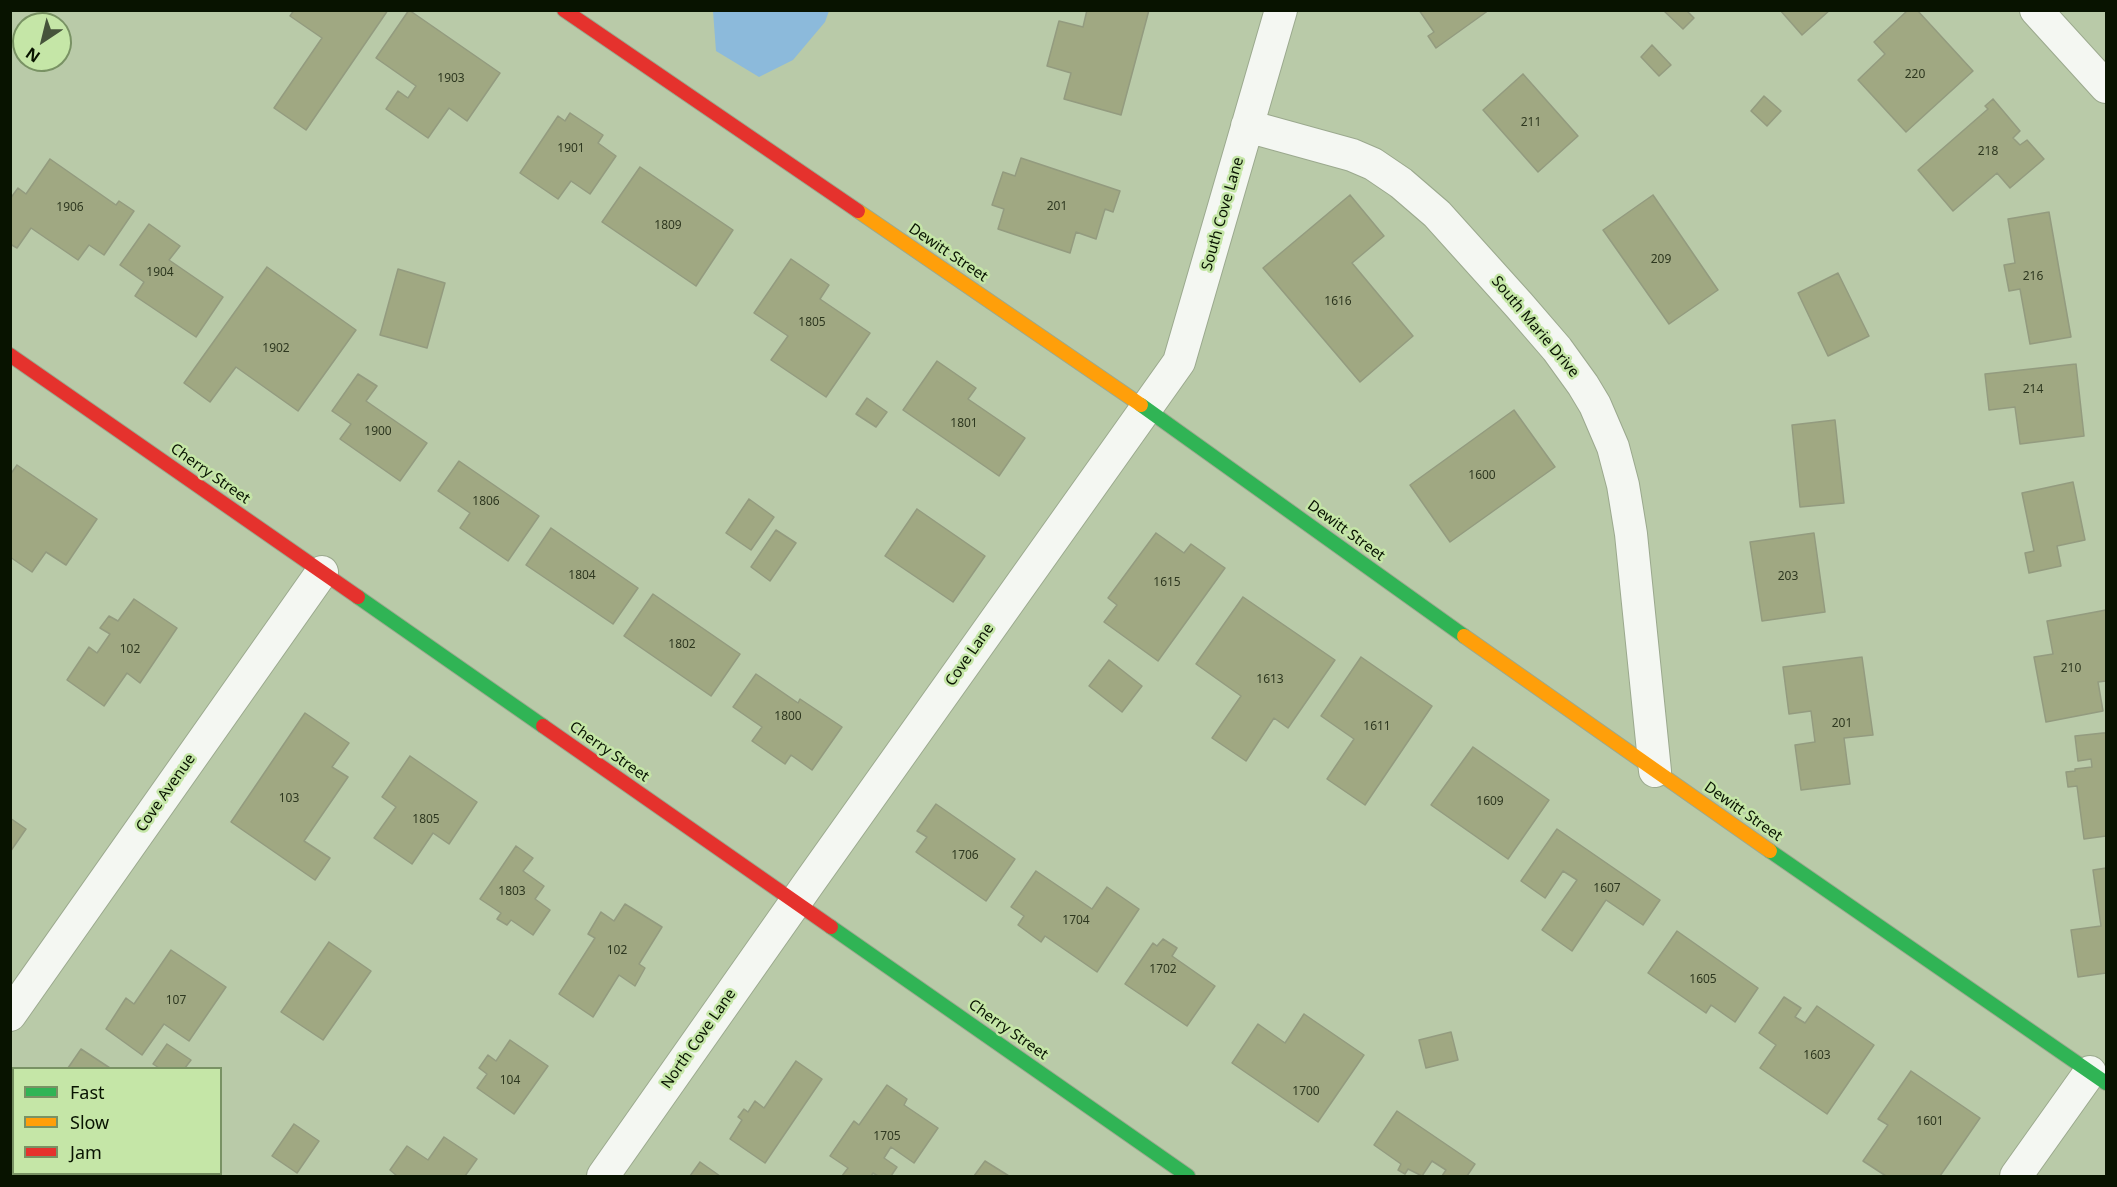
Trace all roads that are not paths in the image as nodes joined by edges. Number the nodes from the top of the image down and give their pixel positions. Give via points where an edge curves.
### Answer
1 (564, 10) edge
2 (1281, 10) edge
3 (2036, 10) edge
4 (2106, 87) edge
5 (1247, 126) junction
6 (10, 355) edge
7 (1145, 408) junction
8 (322, 572) junction
9 (1655, 771) junction
10 (796, 902) junction
11 (10, 1015) edge
12 (2098, 1077) edge
13 (603, 1176) edge
14 (1188, 1176) edge
15 (2016, 1176) edge

1 - 7 street, Dewitt Street
2 - 5 street, South Cove Lane
3 - 4 street
5 - 7 street, South Cove Lane via 1179,362
5 - 9 street, South Marie Drive via 1352,155 1401,183 1437,214 1519,305 1583,385 1613,447 1623,485
6 - 8 street, Cherry Street
7 - 9 street, Dewitt Street
7 - 10 street, Cove Lane
8 - 10 street, Cherry Street
8 - 11 street, Cove Avenue
9 - 12 street, Dewitt Street
10 - 13 street, North Cove Lane
10 - 14 street, Cherry Street
12 - 15 street

